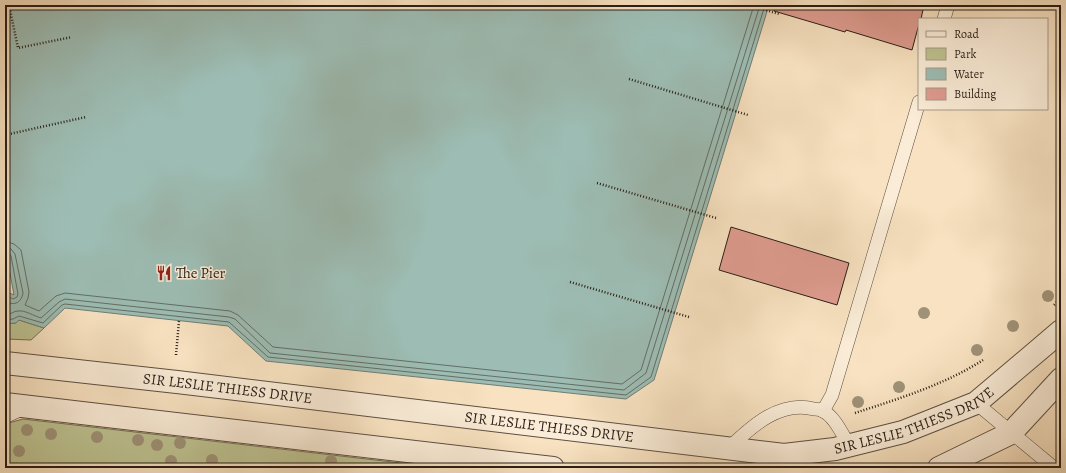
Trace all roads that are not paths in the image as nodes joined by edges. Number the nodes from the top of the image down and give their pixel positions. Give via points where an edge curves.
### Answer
1 (948, 5) edge
2 (944, 18) edge
3 (918, 105) edge
4 (1061, 331) edge
5 (5, 363) edge
6 (1061, 380) edge
7 (976, 403) junction
8 (5, 404) edge
9 (27, 407) junction
10 (828, 415) junction
11 (5, 417) edge
12 (1012, 433) junction
13 (849, 445) junction
14 (729, 448) junction
15 (553, 468) edge
16 (939, 468) edge
17 (1054, 468) edge

1 - 2 lane
3 - 10 lane
4 - 7 street, SIR LESLIE THIESS DRIVE
5 - 14 street, SIR LESLIE THIESS DRIVE
6 - 12 street
7 - 12 lane
7 - 13 street, SIR LESLIE THIESS DRIVE via 903,432
8 - 9 street
9 - 11 lane
9 - 15 street
10 - 13 lane
10 - 14 lane via 806,407 774,412
12 - 16 street
12 - 17 lane
13 - 14 street, SIR LESLIE THIESS DRIVE via 784,455

